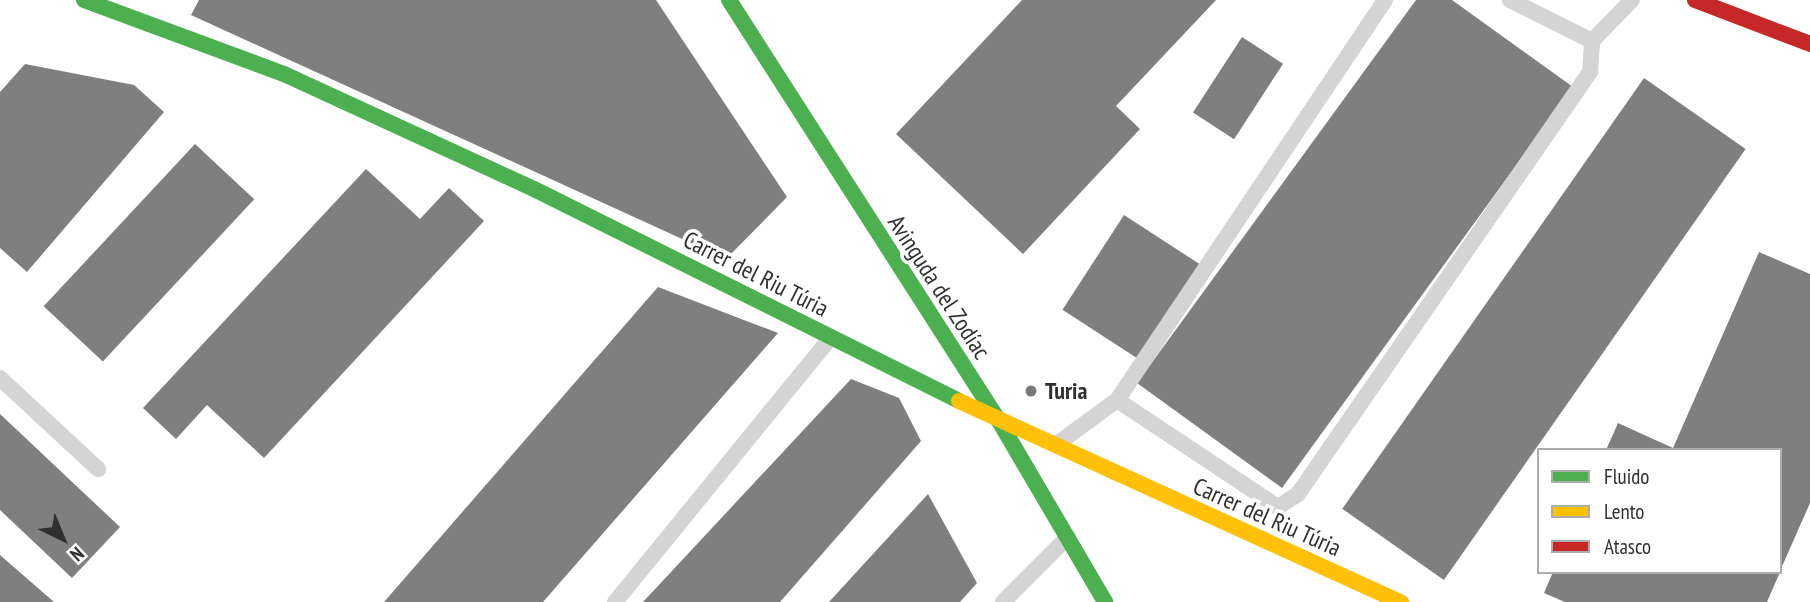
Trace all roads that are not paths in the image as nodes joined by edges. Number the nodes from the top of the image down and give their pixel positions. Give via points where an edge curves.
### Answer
1 (85, 0) edge
2 (729, 0) edge
3 (1385, 0) edge
4 (1510, 0) edge
5 (1632, 0) edge
6 (1695, 0) edge
7 (1592, 41) junction
8 (1810, 44) edge
9 (831, 337) junction
10 (0, 378) edge
11 (1117, 400) junction
12 (999, 421) junction
13 (1054, 446) junction
14 (98, 468) dead end
15 (1068, 537) junction
16 (615, 602) edge
17 (1003, 602) edge
18 (1105, 602) edge
19 (1401, 602) edge

1 - 9 street, Carrer del Riu Túria via 284,74 534,189
2 - 12 street, Avinguda del Zodíac
3 - 11 lane
4 - 7 lane
5 - 7 lane
6 - 8 street
7 - 11 lane via 1590,72 1298,494 1278,507
9 - 12 street, Carrer del Riu Túria
9 - 16 lane
10 - 14 lane
11 - 13 lane
12 - 13 street, Carrer del Riu Túria
12 - 15 street, Avinguda del Zodíac
13 - 19 street, Carrer del Riu Túria
15 - 17 lane
15 - 18 street, Avinguda del Zodíac

